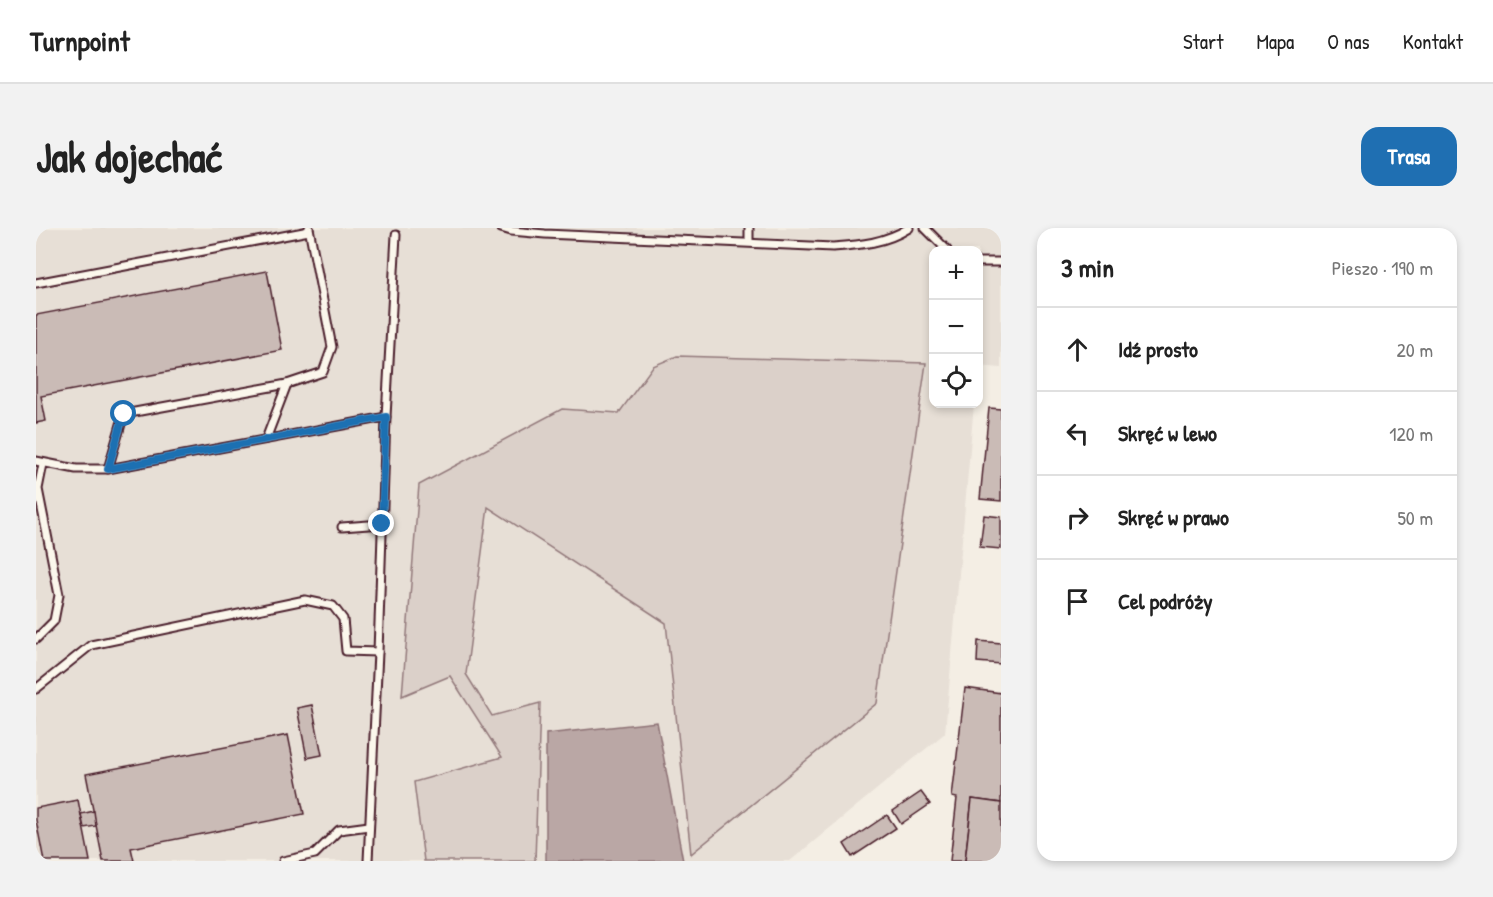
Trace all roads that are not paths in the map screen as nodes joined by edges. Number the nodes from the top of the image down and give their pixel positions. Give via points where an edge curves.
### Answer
1 (501, 228) edge
2 (585, 228) edge
3 (749, 228) edge
4 (909, 228) edge
5 (925, 228) edge
6 (309, 230) edge
7 (396, 235) dead end
8 (591, 236) junction
9 (749, 242) junction
10 (943, 246) edge
11 (983, 262) edge
12 (1001, 262) edge
13 (36, 283) edge
14 (287, 384) junction
15 (386, 417) junction
16 (266, 439) junction
17 (40, 462) edge
18 (108, 469) junction
19 (382, 524) junction
20 (342, 527) dead end
21 (36, 639) edge
22 (378, 652) junction
23 (36, 689) edge
24 (369, 826) junction
25 (283, 861) edge
26 (368, 861) edge

1 - 8 lane
2 - 8 lane
3 - 9 lane
4 - 9 lane via 871,244 833,247
5 - 10 lane
6 - 13 lane
6 - 14 lane via 332,347 323,372
7 - 15 lane
8 - 9 lane
11 - 12 lane
14 - 16 lane
14 - 18 lane via 124,414
15 - 16 lane
15 - 19 lane
16 - 18 lane
17 - 18 lane via 76,469
17 - 21 lane via 38,489 59,595 54,621
19 - 20 lane
19 - 22 lane
22 - 23 lane via 346,651 343,619 333,606 305,600 91,645
22 - 24 lane
24 - 25 lane via 339,830 315,854
24 - 26 lane

